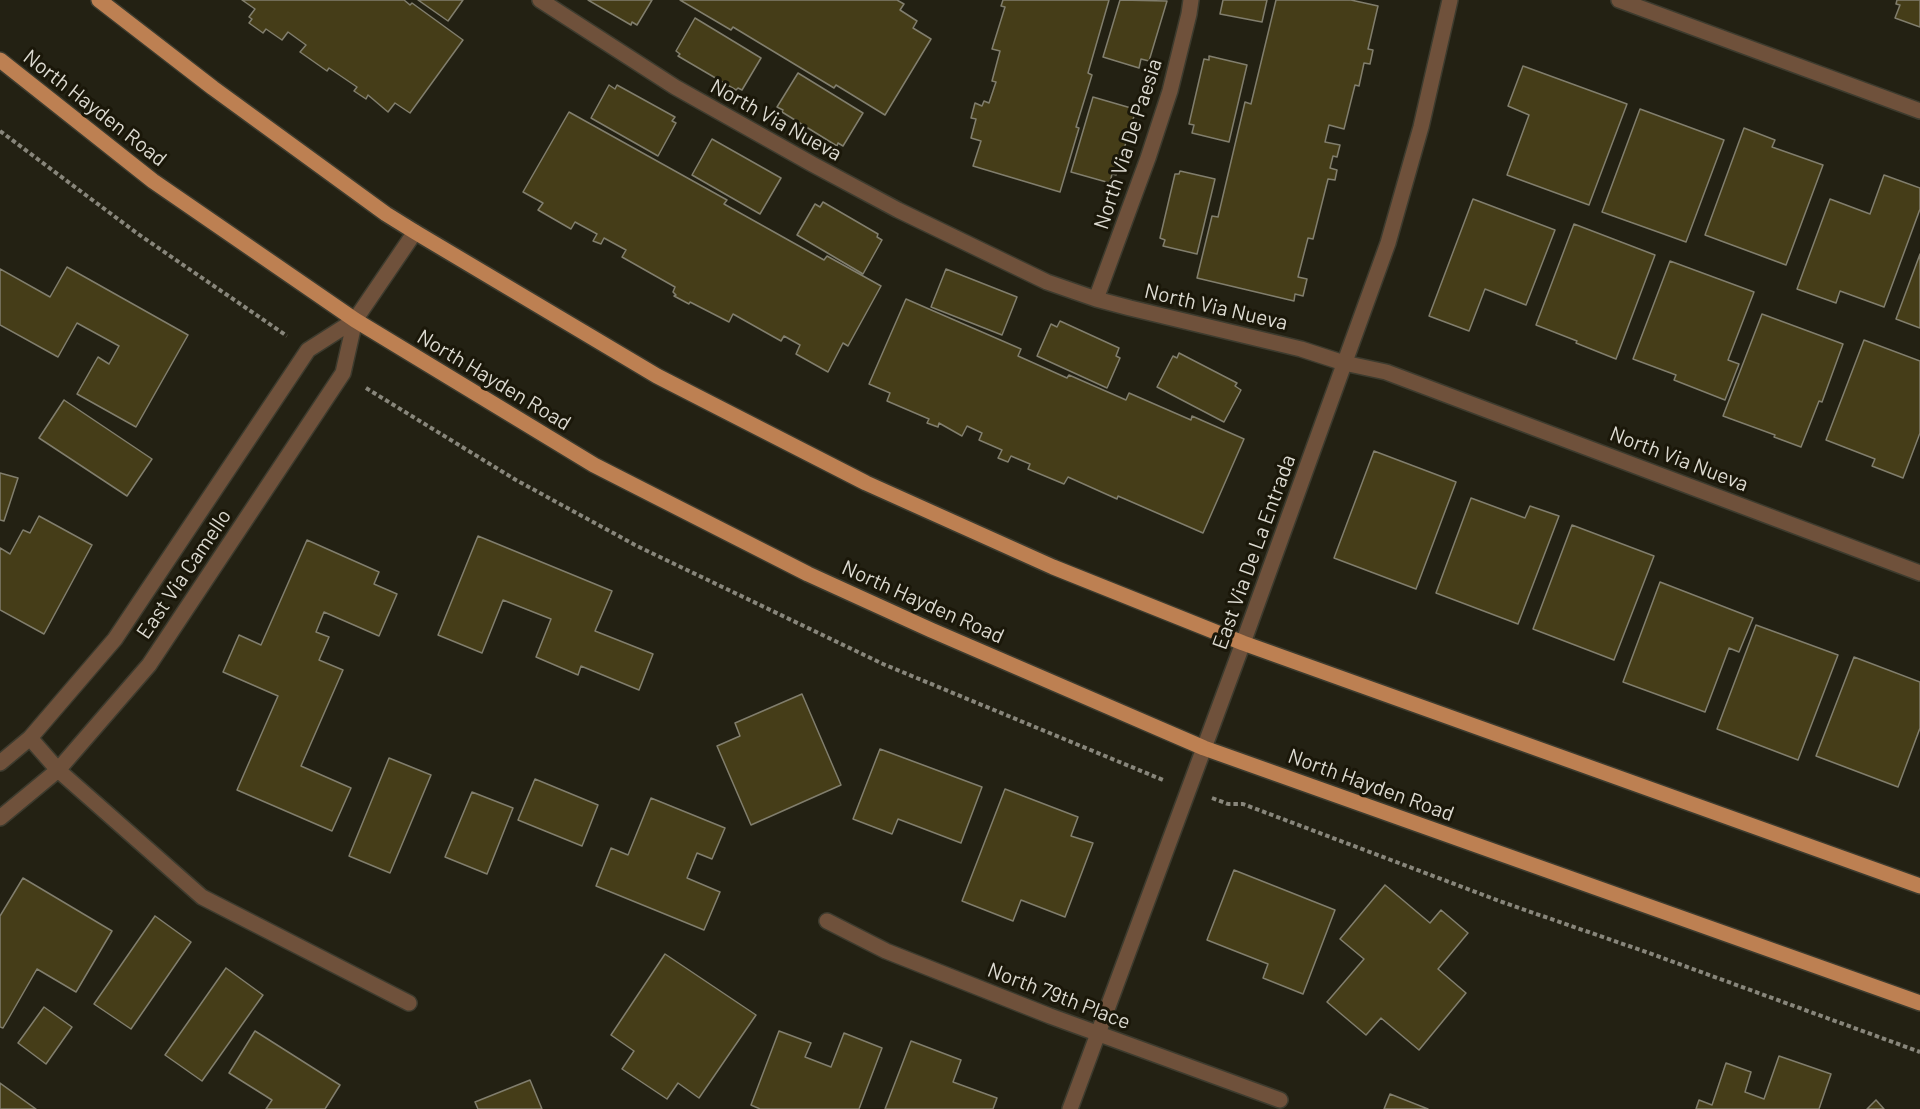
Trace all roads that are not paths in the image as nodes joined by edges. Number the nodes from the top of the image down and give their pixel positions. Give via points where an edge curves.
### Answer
1 (99, 0) edge
2 (540, 0) edge
3 (1191, 0) edge
4 (1450, 0) edge
5 (1619, 0) edge
6 (0, 60) edge
7 (1920, 111) edge
8 (415, 232) junction
9 (1096, 299) junction
10 (355, 320) junction
11 (1344, 363) junction
12 (1920, 573) edge
13 (1243, 643) junction
14 (30, 738) junction
15 (1204, 748) junction
16 (0, 763) edge
17 (58, 770) junction
18 (0, 818) edge
19 (1920, 886) edge
20 (826, 921) dead end
21 (409, 1003) dead end
22 (1920, 1003) edge
23 (1099, 1034) junction
24 (1280, 1100) dead end
25 (1070, 1109) edge

1 - 8 main road via 213,88
2 - 9 street, North Via Nueva via 675,87 812,164 1047,282
3 - 9 street, North Via De Paesia via 1170,91
4 - 11 street, East Via De La Entrada via 1421,127 1391,232
5 - 7 street
6 - 10 main road, North Hayden Road via 153,181
8 - 10 street, East Via Camello
8 - 13 main road via 657,376 866,483 1053,567
9 - 11 street, North Via Nueva
10 - 14 street, East Via Camello via 308,350 115,639
10 - 15 main road, North Hayden Road via 594,465 726,533 931,630
10 - 17 street, East Via Camello via 343,373 149,665
11 - 12 street, North Via Nueva via 1391,373
11 - 13 street, East Via De La Entrada
13 - 15 street, East Via De La Entrada
13 - 19 main road
14 - 16 street, East Via Camello
14 - 17 street
15 - 22 main road, North Hayden Road
15 - 23 street, East Via De La Entrada
17 - 18 street, East Via Camello
17 - 21 street via 202,897
20 - 23 street, North 79th Place via 886,951
23 - 24 street, North 79th Place
23 - 25 street, East Via De La Entrada

